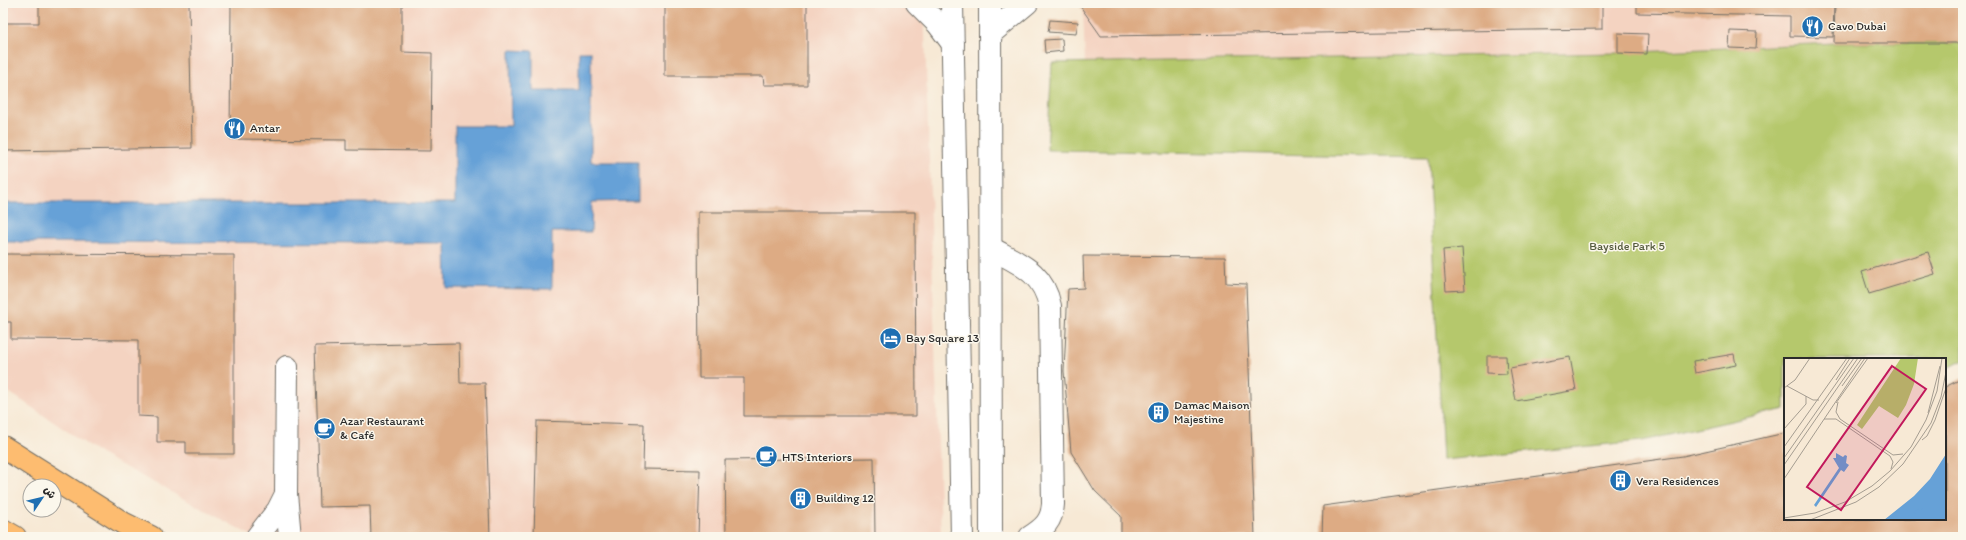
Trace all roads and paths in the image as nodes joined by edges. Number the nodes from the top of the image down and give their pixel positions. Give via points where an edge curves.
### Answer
1 (917, 3) edge
2 (952, 3) edge
3 (990, 3) edge
4 (1027, 3) edge
5 (990, 34) junction
6 (953, 44) junction
7 (991, 248) junction
8 (287, 367) dead end
9 (3, 447) edge
10 (286, 494) junction
11 (3, 530) edge
12 (14, 537) edge
13 (151, 537) edge
14 (257, 537) edge
15 (290, 537) edge
16 (962, 537) edge
17 (992, 537) edge
18 (1030, 537) edge

1 - 6 street
2 - 6 street
3 - 5 street
4 - 5 street
5 - 7 street
6 - 16 street
7 - 17 street
7 - 18 street via 1041,280 1050,306 1054,504 1048,524
8 - 10 street
9 - 13 main road via 123,523
10 - 14 street via 278,510
10 - 15 street
11 - 12 main road

